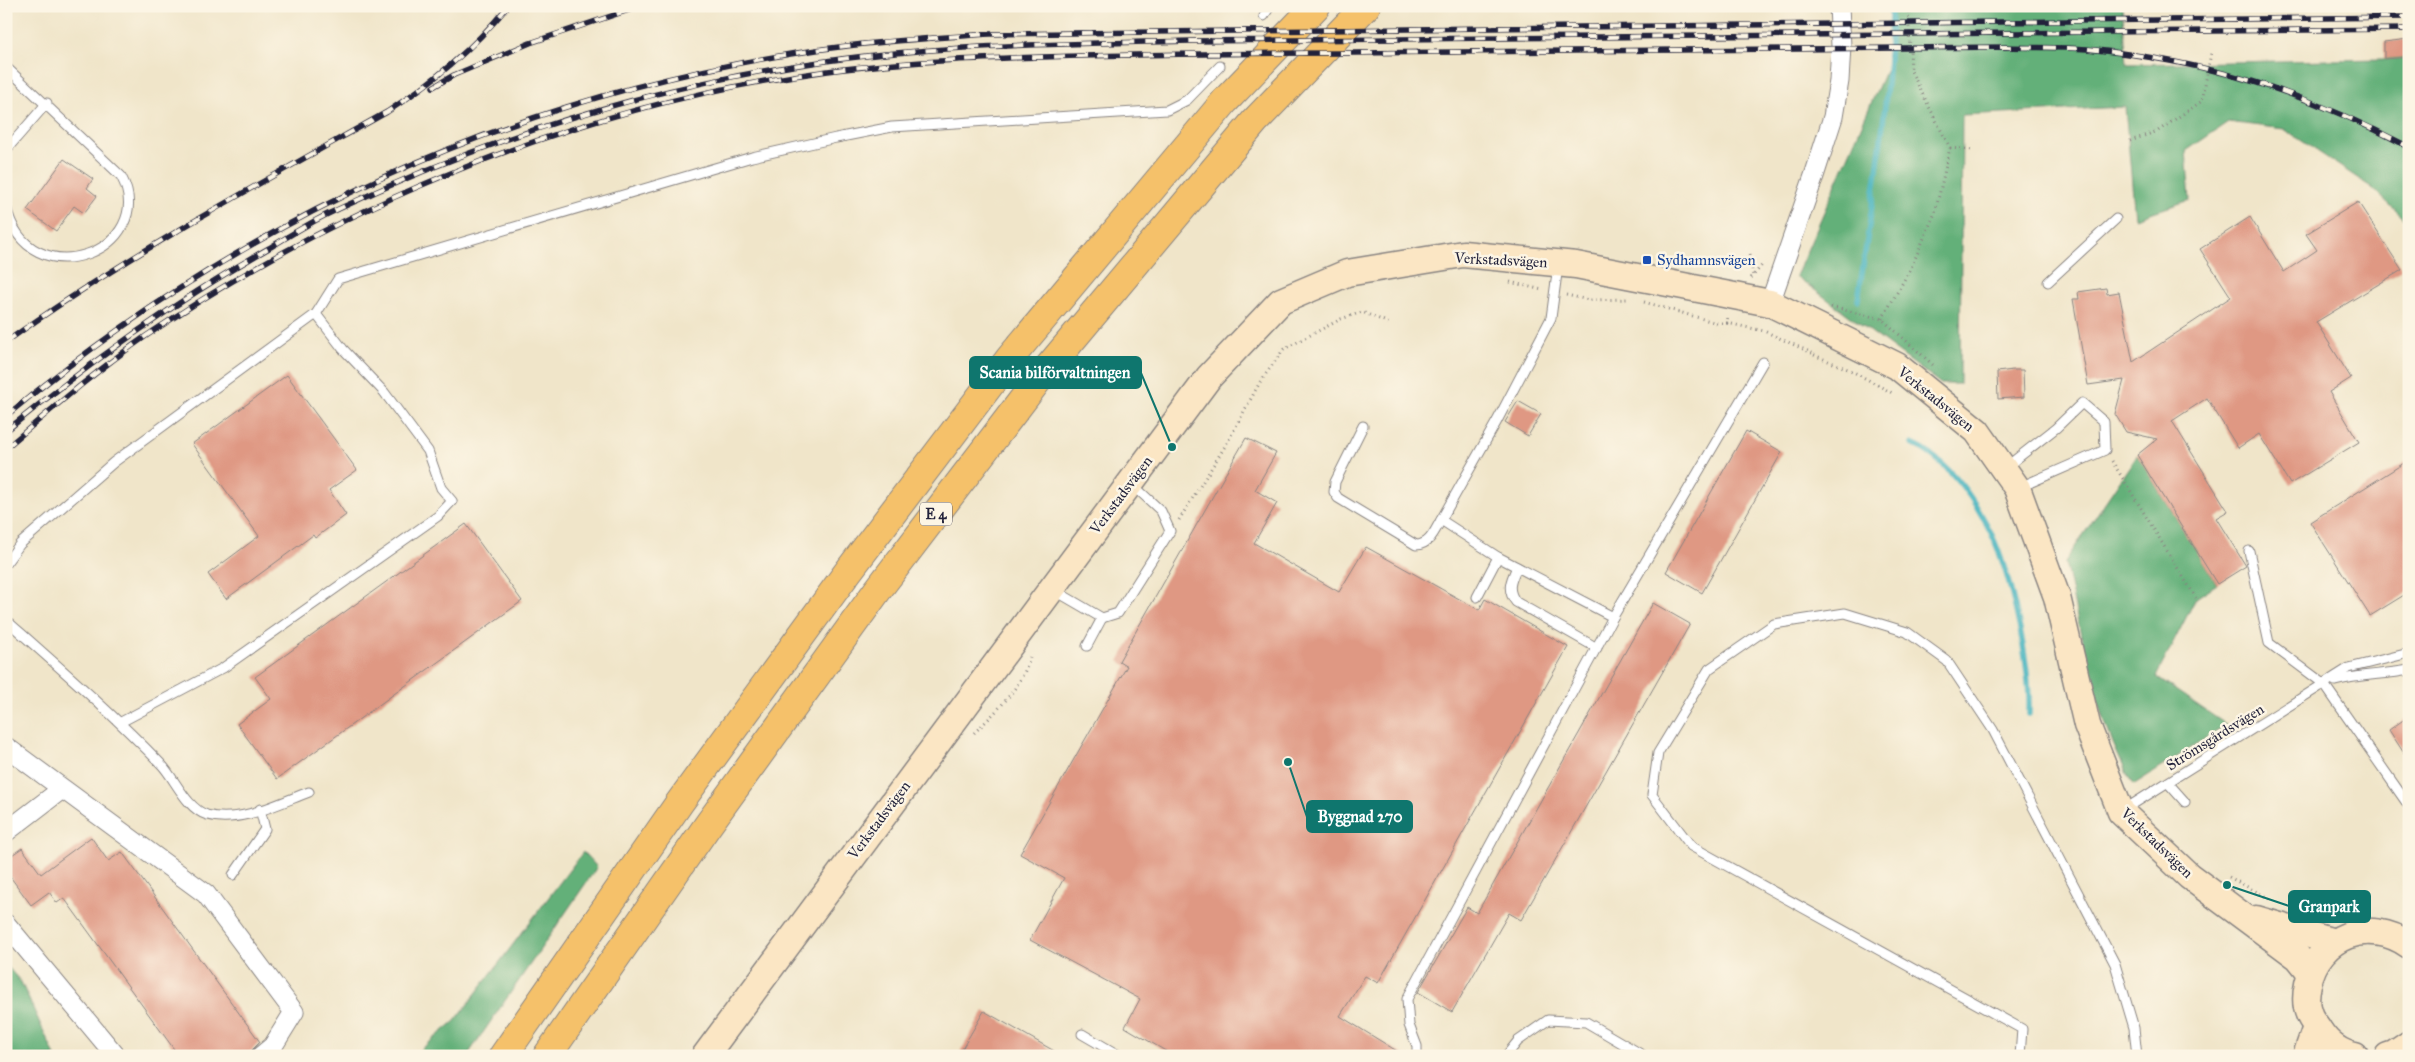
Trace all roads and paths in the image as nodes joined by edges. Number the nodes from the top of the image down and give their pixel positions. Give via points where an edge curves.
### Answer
1 (1270, 6) edge
2 (1316, 6) edge
3 (1366, 6) edge
4 (1839, 6) edge
5 (1908, 6) edge
6 (1264, 16) dead end
7 (2211, 53) dead end
8 (6, 66) edge
9 (1220, 66) dead end
10 (46, 103) junction
11 (2130, 141) dead end
12 (1950, 148) junction
13 (6, 150) edge
14 (1974, 150) dead end
15 (6, 206) edge
16 (2116, 219) dead end
17 (1750, 254) dead end
18 (1768, 258) dead end
19 (1559, 263) junction
20 (1753, 277) junction
21 (1507, 281) dead end
22 (2048, 282) dead end
23 (1554, 293) junction
24 (1734, 296) junction
25 (1632, 299) dead end
26 (1641, 302) dead end
27 (1770, 303) junction
28 (316, 314) junction
29 (1882, 319) dead end
30 (1389, 323) dead end
31 (1763, 362) dead end
32 (1363, 426) dead end
33 (2105, 450) junction
34 (2010, 478) junction
35 (1131, 483) junction
36 (1441, 520) junction
37 (1170, 531) junction
38 (2250, 551) dead end
39 (1498, 557) junction
40 (6, 563) edge
41 (1517, 567) junction
42 (1052, 589) junction
43 (1477, 598) dead end
44 (2196, 598) dead end
45 (1102, 618) junction
46 (1613, 618) junction
47 (6, 620) edge
48 (1087, 646) dead end
49 (1597, 648) junction
50 (2409, 653) edge
51 (1030, 656) dead end
52 (2409, 670) edge
53 (2324, 684) junction
54 (121, 722) junction
55 (969, 737) dead end
56 (6, 747) edge
57 (2168, 783) junction
58 (62, 789) junction
59 (309, 792) dead end
60 (2185, 802) dead end
61 (260, 809) junction
62 (2408, 809) edge
63 (2121, 812) junction
64 (6, 832) edge
65 (233, 875) dead end
66 (2243, 915) junction
67 (6, 924) edge
68 (2334, 942) junction
69 (2407, 942) edge
70 (2310, 972) junction
71 (2316, 1026) junction
72 (1082, 1034) dead end
73 (2347, 1055) edge
74 (116, 1056) edge
75 (260, 1056) edge
76 (503, 1056) edge
77 (547, 1056) edge
78 (705, 1056) edge
79 (1120, 1056) edge
80 (1417, 1056) edge
81 (1506, 1056) edge
82 (1644, 1056) edge
83 (2020, 1056) edge
84 (2137, 1056) edge
85 (2306, 1056) edge

1 - 6 lane
2 - 76 highway, E 4 via 1225,101 1010,358 847,573 680,802
3 - 77 highway, E 4 via 1255,121 1038,380 743,776
4 - 27 street via 1839,81 1832,116
5 - 12 path via 1911,71
7 - 11 path via 2202,101 2158,132
8 - 10 lane
9 - 28 lane via 1187,100 1167,110 892,127 752,157 338,279
10 - 13 lane
10 - 15 lane via 121,176 128,193 129,212 119,231 100,249 77,259 62,260 38,253 29,246 15,229
12 - 14 path
12 - 29 path via 1935,213 1911,268
16 - 22 lane
17 - 20 path
18 - 20 path
19 - 23 lane
19 - 24 main road, Verkstadsvägen
19 - 35 main road, Verkstadsvägen via 1463,254 1348,272 1281,301 1209,377
20 - 24 path via 1737,284
21 - 23 path
23 - 25 path via 1589,300
23 - 36 lane via 1551,318
24 - 26 path via 1727,322 1717,323
24 - 27 main road, Verkstadsvägen
27 - 34 main road, Verkstadsvägen via 1897,366 1977,431
28 - 40 lane via 114,462 20,544
28 - 54 lane via 343,349 384,392 423,444 441,488 452,501 438,516 223,668
30 - 37 path via 1362,312 1341,318 1284,349 1260,382 1184,514
31 - 46 lane
32 - 36 lane via 1334,482 1338,498 1416,545 1428,542
33 - 34 lane
33 - 34 lane via 2104,422 2082,403
33 - 44 path
34 - 63 main road, Verkstadsvägen via 2057,597 2087,725
35 - 37 lane via 1161,510
35 - 42 main road, Verkstadsvägen
36 - 39 lane
37 - 45 lane via 1118,613
38 - 53 lane via 2269,643
39 - 41 lane
39 - 43 lane
41 - 46 lane
41 - 49 lane via 1509,589 1516,602
42 - 45 lane
42 - 78 main road, Verkstadsvägen
45 - 48 lane
46 - 49 lane
47 - 54 lane
49 - 80 lane via 1407,999 1409,1025
50 - 53 lane via 2349,668
51 - 55 path via 1027,670 997,712
52 - 53 lane via 2354,675
53 - 57 lane, Strömsgårdsvägen
53 - 62 lane
54 - 61 lane via 168,772 186,800 205,815 231,817
56 - 58 street
57 - 60 lane
57 - 63 lane, Strömsgårdsvägen
58 - 64 street
58 - 75 street via 206,894 294,1012 273,1046
59 - 61 lane
61 - 65 lane via 265,829
63 - 66 main road, Verkstadsvägen via 2189,876
66 - 68 main road, Verkstadsvägen
66 - 70 main road, Verkstadsvägen via 2298,957
67 - 74 street
68 - 69 main road via 2354,933 2377,931
68 - 70 main road via 2317,959
70 - 71 main road via 2306,992 2309,1014
71 - 73 main road via 2326,1041
71 - 85 main road
72 - 79 lane
81 - 82 lane via 1518,1041 1548,1020 1586,1022
83 - 84 lane via 2022,1030 1691,846 1652,795 1658,753 1709,669 1774,624 1845,613 1907,632 1947,661 1992,730 2115,964 2134,1028

